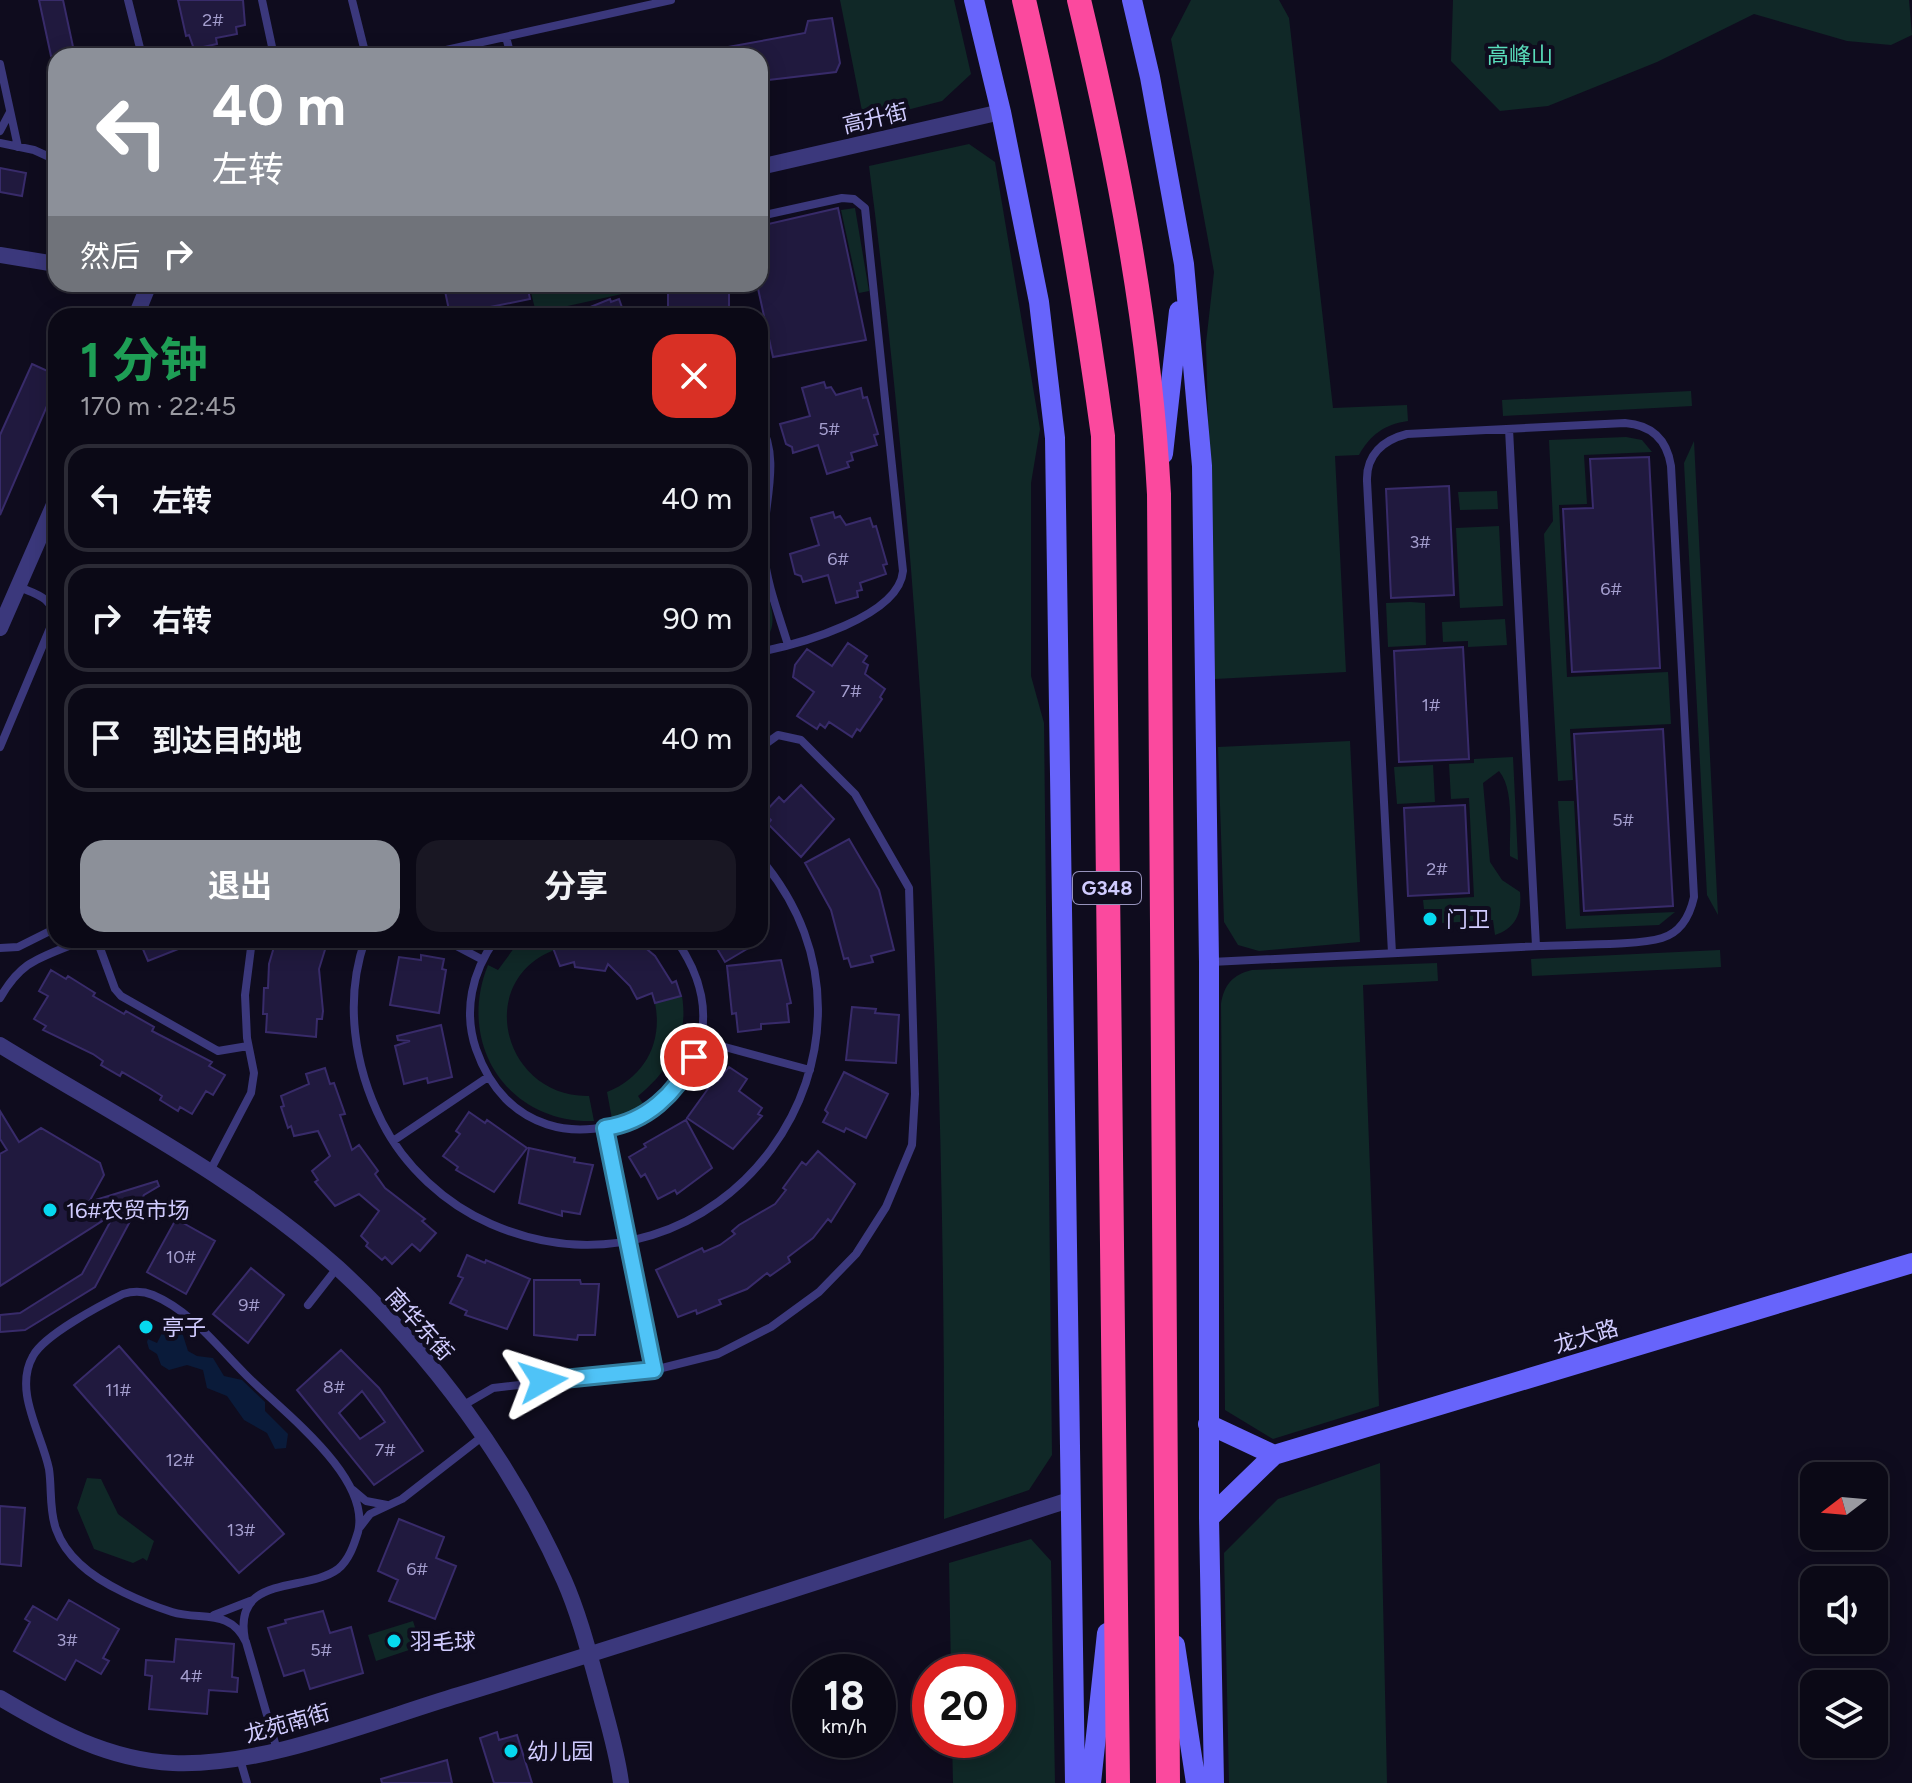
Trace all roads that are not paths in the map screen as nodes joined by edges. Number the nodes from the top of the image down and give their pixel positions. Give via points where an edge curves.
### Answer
1 (128, 0) edge
2 (262, 0) edge
3 (352, 0) edge
4 (667, 0) edge
5 (974, 0) edge
6 (1024, 0) edge
7 (1079, 0) edge
8 (1132, 0) edge
9 (506, 37) junction
10 (140, 48) edge
11 (272, 48) edge
12 (364, 48) edge
13 (456, 48) edge
14 (509, 48) edge
15 (0, 64) edge
16 (10, 111) junction
17 (1001, 112) junction
18 (0, 131) edge
19 (0, 143) edge
20 (18, 147) junction
21 (48, 157) edge
22 (768, 165) edge
23 (768, 214) edge
24 (0, 255) edge
25 (48, 263) edge
26 (1184, 264) junction
27 (1509, 429) junction
28 (768, 447) edge
29 (768, 478) edge
30 (1159, 494) junction
31 (48, 518) edge
32 (768, 577) edge
33 (18, 586) junction
34 (48, 601) edge
35 (0, 628) edge
36 (48, 633) edge
37 (788, 645) junction
38 (768, 650) edge
39 (768, 742) edge
40 (0, 747) edge
41 (768, 869) edge
42 (48, 932) edge
43 (1536, 946) junction
44 (0, 948) edge
45 (64, 948) edge
46 (100, 948) edge
47 (251, 948) edge
48 (363, 948) edge
49 (460, 948) edge
50 (490, 948) edge
51 (681, 948) edge
52 (1392, 953) junction
53 (483, 960) junction
54 (1209, 962) junction
55 (0, 998) edge
56 (699, 1040) junction
57 (0, 1045) edge
58 (248, 1046) junction
59 (810, 1070) junction
60 (488, 1077) junction
61 (605, 1128) junction
62 (393, 1141) junction
63 (209, 1172) junction
64 (628, 1241) junction
65 (1912, 1263) edge
66 (337, 1268) junction
67 (308, 1305) dead end
68 (654, 1370) junction
69 (461, 1406) junction
70 (1208, 1424) junction
71 (483, 1436) junction
72 (1274, 1455) junction
73 (345, 1480) junction
74 (1069, 1500) junction
75 (392, 1505) junction
76 (1209, 1518) junction
77 (358, 1531) junction
78 (1114, 1578) junction
79 (1165, 1578) junction
80 (258, 1597) junction
81 (208, 1616) junction
82 (245, 1640) junction
83 (589, 1655) junction
84 (0, 1698) edge
85 (277, 1750) junction
86 (240, 1759) junction
87 (247, 1783) edge
88 (621, 1783) edge
89 (1075, 1783) edge
90 (1091, 1783) edge
91 (1118, 1783) edge
92 (1168, 1783) edge
93 (1196, 1783) edge
94 (1214, 1783) edge

1 - 10 lane
2 - 11 lane
3 - 12 lane
4 - 9 lane
5 - 17 street
6 - 78 highway, G348 via 1084,292 1103,436
7 - 30 highway, G348 via 1136,280 1156,428
8 - 26 street
9 - 13 lane
9 - 14 lane
15 - 16 lane
16 - 18 lane
16 - 20 lane
17 - 22 street, 高升街
17 - 74 street via 1039,302 1055,438
19 - 20 lane
20 - 21 lane
23 - 37 lane via 842,198 865,208 903,571 896,593 873,610
24 - 25 street
26 - 30 street
26 - 54 street via 1202,466
27 - 43 lane
27 - 43 lane via 1634,424 1652,431 1669,454 1694,897 1687,919 1663,938
27 - 52 lane via 1396,437 1375,452 1368,467
28 - 29 lane
30 - 79 highway, G348
31 - 33 street
32 - 37 lane
33 - 34 lane
33 - 35 street
36 - 40 lane
37 - 38 lane
39 - 68 lane via 778,735 801,740 855,794 909,888 912,1145 886,1207 856,1254 819,1292 771,1327 718,1354
41 - 59 lane via 808,944 818,998
42 - 44 lane via 18,947
43 - 52 lane
45 - 55 lane via 25,965
46 - 58 lane via 121,996 218,1051
47 - 58 lane via 245,995
48 - 62 lane via 354,998 357,1053 373,1104
49 - 53 lane
50 - 53 lane
51 - 56 lane via 699,985
52 - 54 lane
53 - 60 lane via 473,986 470,1023
54 - 70 street
56 - 59 lane
56 - 61 lane via 686,1074 662,1101 631,1121
57 - 63 street, 南华东街
58 - 63 lane via 254,1073 251,1093
59 - 64 lane via 773,1151 736,1190 691,1220
60 - 61 lane via 511,1103 542,1121 578,1130
60 - 62 lane
61 - 64 lane
62 - 64 lane via 437,1190 507,1231 560,1243
63 - 66 street, 南华东街
64 - 68 lane
65 - 72 street, 龙大路
66 - 67 lane
66 - 69 street, 南华东街 via 397,1328
68 - 69 lane via 493,1388
69 - 71 street, 南华东街
70 - 72 street
70 - 76 street
71 - 75 lane
71 - 83 street, 南华东街 via 564,1581
72 - 76 street
73 - 75 lane via 366,1501
73 - 77 lane via 358,1508
73 - 81 lane via 318,1444 197,1325 152,1295 121,1295 41,1346 29,1367 28,1394 61,1541 81,1566 107,1584 173,1612
74 - 83 street, 龙苑南街
74 - 89 street
75 - 77 lane via 370,1514
76 - 94 street
77 - 80 lane via 348,1557 335,1571 277,1586
78 - 90 street
78 - 91 highway, G348
79 - 92 highway, G348
79 - 93 street
80 - 81 lane
80 - 82 lane via 245,1615
81 - 82 lane via 233,1623
82 - 85 lane
83 - 85 street, 龙苑南街
83 - 88 street, 南华东街
84 - 86 street, 龙苑南街 via 109,1753 171,1763
85 - 86 street, 龙苑南街
86 - 87 lane

